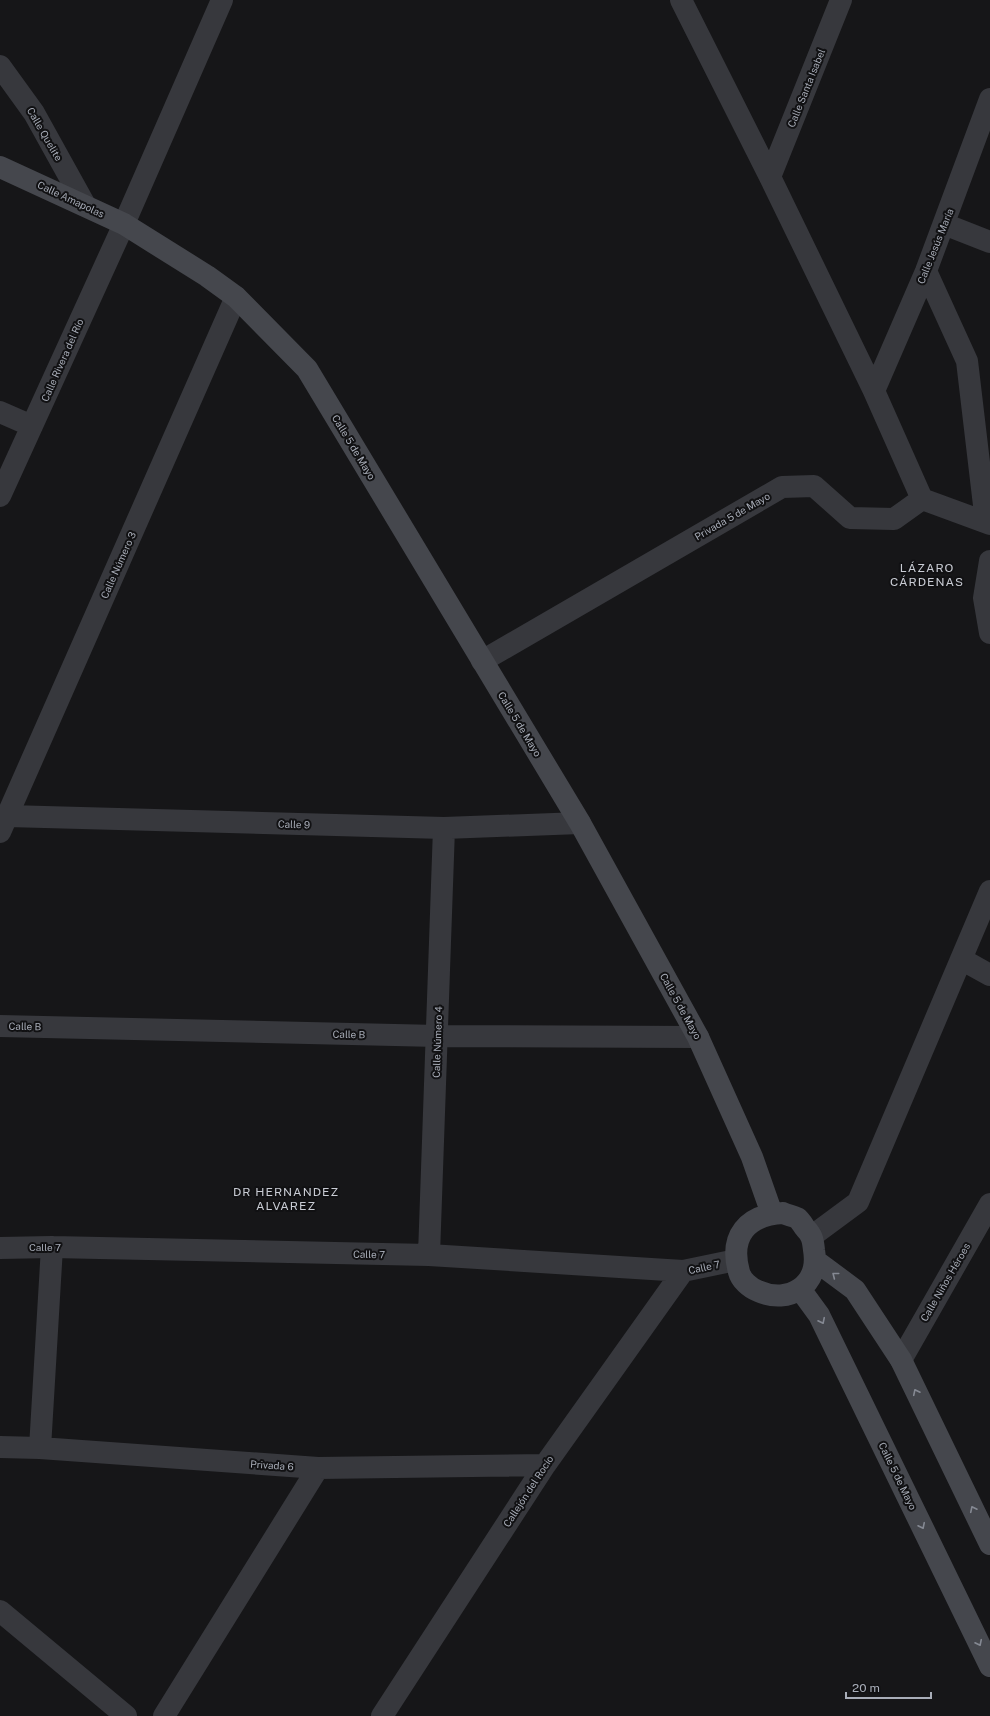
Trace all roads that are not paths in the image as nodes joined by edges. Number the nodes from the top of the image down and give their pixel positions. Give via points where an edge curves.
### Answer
1 (222, 0) edge
2 (680, 0) edge
3 (841, 0) edge
4 (0, 66) edge
5 (990, 99) edge
6 (0, 167) edge
7 (770, 177) junction
8 (85, 205) junction
9 (944, 224) junction
10 (132, 229) junction
11 (990, 242) edge
12 (926, 271) junction
13 (207, 276) joint
14 (236, 296) junction
15 (874, 391) junction
16 (0, 412) edge
17 (32, 426) junction
18 (0, 496) edge
19 (922, 499) junction
20 (988, 523) edge
21 (990, 561) edge
22 (990, 633) edge
23 (482, 661) junction
24 (580, 823) junction
25 (4, 824) edge
26 (444, 828) junction
27 (990, 891) edge
28 (960, 959) junction
29 (987, 970) edge
30 (0, 1026) edge
31 (438, 1036) junction
32 (698, 1037) junction
33 (990, 1204) edge
34 (772, 1214) junction
35 (812, 1236) junction
36 (52, 1247) junction
37 (0, 1248) edge
38 (429, 1255) junction
39 (736, 1260) junction
40 (816, 1261) junction
41 (683, 1271) junction
42 (800, 1289) junction
43 (901, 1360) junction
44 (0, 1447) edge
45 (40, 1448) junction
46 (545, 1465) junction
47 (318, 1468) junction
48 (990, 1544) edge
49 (0, 1611) edge
50 (990, 1666) edge
51 (126, 1716) edge
52 (164, 1716) edge
53 (382, 1716) edge

1 - 10 street, Calle Rivera del Río
2 - 7 street
3 - 7 street, Calle Santa Isabel
4 - 8 street, Calle Quelite via 34,112
5 - 9 street, Calle Jesús María
6 - 8 street, Calle Amapolas
7 - 15 street
8 - 10 street, Calle Amapolas
9 - 11 street
9 - 12 street, Calle Jesús María
10 - 13 street, Calle Amapolas
10 - 17 street, Calle Rivera del Río
12 - 15 street, Calle Jesús María
12 - 20 street via 967,361
13 - 14 street, Calle 5 de Mayo
14 - 23 street, Calle 5 de Mayo via 307,369
14 - 25 street, Calle Número 3
15 - 19 street
16 - 17 street
17 - 18 street, Calle Rivera del Río
19 - 20 street
19 - 23 street, Privada 5 de Mayo via 894,519 850,518 814,486 782,487
21 - 22 street via 984,598
23 - 24 street, Calle 5 de Mayo
24 - 26 street, Calle 9
24 - 32 street, Calle 5 de Mayo
25 - 26 street, Calle 9
26 - 31 street, Calle Número 4
27 - 28 street
28 - 29 street
28 - 35 street via 858,1202
30 - 31 street, Calle B
31 - 32 street, Calle B
31 - 38 street, Calle Número 4
32 - 34 street, Calle 5 de Mayo via 752,1157
33 - 43 street, Calle Niños Héroes
34 - 35 street via 783,1213 798,1219
34 - 39 street via 756,1218 745,1227 737,1243
35 - 40 street
36 - 37 street, Calle 7
36 - 38 street, Calle 7
36 - 45 street
38 - 41 street, Calle 7
39 - 41 street, Calle 7
39 - 42 street via 740,1276 752,1288 768,1295 784,1295
40 - 42 street via 812,1277
43 -> 40 street via 855,1290
41 - 46 street, Callejón del Rocío
42 -> 50 street, Calle 5 de Mayo via 819,1315
48 -> 43 street
44 - 45 street, Privada 6
45 - 47 street, Privada 6
46 - 47 street, Privada 6
46 - 53 street, Callejón del Rocío
47 - 52 street
49 - 51 street

